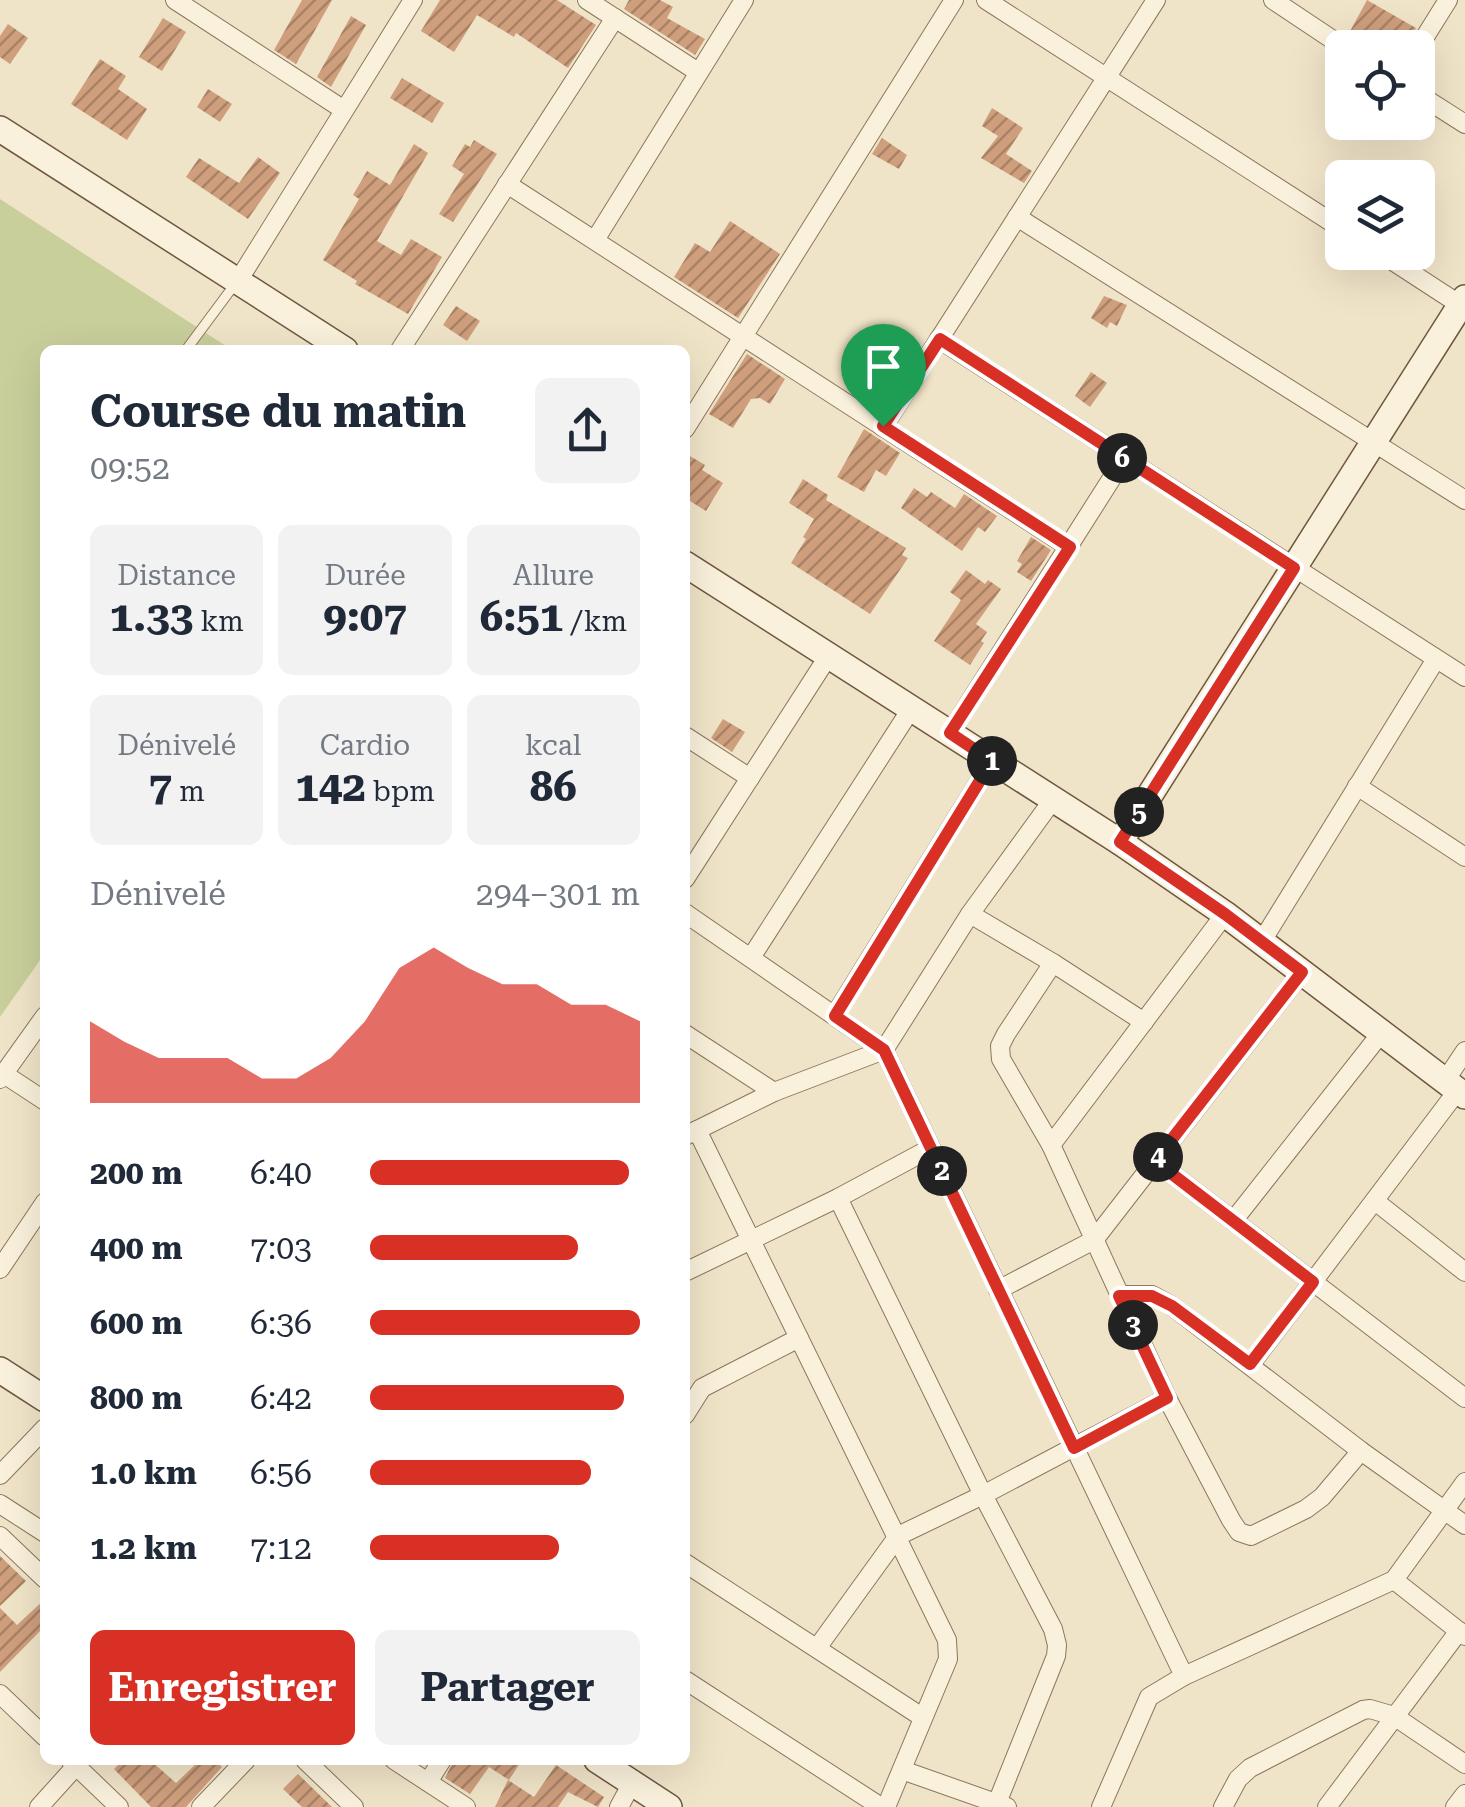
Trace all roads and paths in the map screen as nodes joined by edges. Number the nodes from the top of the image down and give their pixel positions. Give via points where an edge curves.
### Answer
1 (412, 0) edge
2 (587, 0) edge
3 (744, 0) edge
4 (954, 0) edge
5 (986, 0) edge
6 (1156, 0) edge
7 (1273, 0) edge
8 (1448, 0) edge
9 (183, 2) edge
10 (615, 18) junction
11 (1429, 30) edge
12 (1325, 35) edge
13 (698, 72) junction
14 (1107, 76) junction
15 (1435, 105) edge
16 (344, 110) junction
17 (1465, 124) edge
18 (0, 128) edge
19 (508, 184) junction
20 (1017, 217) junction
21 (1325, 217) edge
22 (595, 240) junction
23 (1408, 270) edge
24 (238, 281) junction
25 (1464, 304) edge
26 (744, 336) junction
27 (940, 339) junction
28 (190, 345) edge
29 (337, 345) edge
30 (403, 345) edge
31 (690, 422) edge
32 (883, 426) junction
33 (1374, 441) junction
34 (1124, 459) junction
35 (1465, 500) edge
36 (1070, 547) junction
37 (690, 567) edge
38 (1294, 568) junction
39 (828, 656) junction
40 (1436, 659) junction
41 (1465, 677) edge
42 (911, 708) junction
43 (950, 733) junction
44 (690, 739) edge
45 (992, 761) junction
46 (750, 778) junction
47 (1358, 786) junction
48 (1052, 801) junction
49 (1120, 842) junction
50 (1465, 857) edge
51 (690, 864) edge
52 (970, 914) junction
53 (1225, 914) junction
54 (690, 916) edge
55 (1262, 942) junction
56 (752, 956) junction
57 (1052, 962) junction
58 (1302, 972) junction
59 (835, 1016) junction
60 (1144, 1022) junction
61 (40, 1023) edge
62 (1382, 1032) junction
63 (690, 1037) edge
64 (884, 1050) junction
65 (1465, 1051) edge
66 (2, 1076) edge
67 (1456, 1089) edge
68 (774, 1092) junction
69 (40, 1098) edge
70 (691, 1133) edge
71 (1052, 1145) junction
72 (931, 1148) junction
73 (1155, 1161) junction
74 (838, 1198) junction
75 (1375, 1202) junction
76 (40, 1209) edge
77 (1233, 1221) junction
78 (752, 1240) junction
79 (1094, 1240) junction
80 (0, 1269) edge
81 (690, 1270) edge
82 (1465, 1272) edge
83 (1313, 1282) junction
84 (998, 1290) junction
85 (1119, 1296) junction
86 (798, 1338) junction
87 (1250, 1364) junction
88 (0, 1370) edge
89 (40, 1389) edge
90 (1167, 1398) junction
91 (1465, 1398) edge
92 (690, 1406) edge
93 (40, 1433) edge
94 (1074, 1448) junction
95 (1361, 1451) junction
96 (0, 1475) edge
97 (1465, 1482) edge
98 (983, 1495) junction
99 (0, 1504) edge
100 (1445, 1510) junction
101 (1465, 1524) edge
102 (40, 1531) edge
103 (0, 1536) edge
104 (898, 1536) junction
105 (690, 1565) edge
106 (40, 1574) edge
107 (1394, 1580) junction
108 (1462, 1634) edge
109 (816, 1648) junction
110 (1184, 1676) junction
111 (690, 1683) edge
112 (0, 1694) edge
113 (1394, 1716) junction
114 (922, 1717) junction
115 (40, 1731) edge
116 (1465, 1764) edge
117 (71, 1765) edge
118 (75, 1765) edge
119 (236, 1765) edge
120 (310, 1765) edge
121 (402, 1765) edge
122 (439, 1765) edge
123 (605, 1765) edge
124 (902, 1770) junction
125 (428, 1782) junction
126 (632, 1783) junction
127 (1465, 1794) edge
128 (1002, 1805) edge
129 (38, 1807) edge
130 (119, 1807) edge
131 (201, 1807) edge
132 (354, 1807) edge
133 (466, 1807) edge
134 (619, 1807) edge
135 (669, 1807) edge
136 (883, 1807) edge
137 (1101, 1807) edge
138 (1222, 1807) edge
139 (1327, 1807) edge
140 (1455, 1807) edge

1 - 16 street
2 - 10 street
3 - 13 street
4 - 26 street
5 - 14 street
6 - 14 street
7 - 12 street
8 - 11 street
9 - 16 street
10 - 13 street
10 - 19 street
13 - 22 street
14 - 20 street
14 - 21 street
15 - 17 street
16 - 24 street
18 - 24 main road
19 - 22 street
19 - 30 street
20 - 27 street
20 - 33 street
22 - 26 street
23 - 25 street
24 - 28 lane
24 - 29 main road
25 - 33 main road
26 - 31 street
26 - 32 street
27 - 32 street
27 - 34 street
32 - 36 street
33 - 35 street
33 - 38 main road
34 - 36 street
34 - 38 street
36 - 43 street
37 - 39 main road
38 - 40 street
38 - 49 main road
39 - 42 main road
39 - 46 street
40 - 41 street
40 - 47 street
42 - 43 main road
42 - 56 street
43 - 45 main road
44 - 46 street
45 - 48 main road
45 - 59 street
46 - 51 street
47 - 50 street
47 - 55 street
48 - 49 main road
48 - 52 street
49 - 53 main road
52 - 57 street
52 - 64 street
53 - 55 main road
53 - 60 street
54 - 56 street
55 - 58 main road
56 - 59 street
57 - 60 street
57 - 71 street via 1000,1046
58 - 62 main road
58 - 73 street
59 - 64 street
60 - 71 street
61 - 66 street
62 - 67 main road
62 - 77 street
63 - 68 street
64 - 68 street
64 - 72 street
65 - 67 street
66 - 69 street
67 - 75 street
68 - 70 street
70 - 78 street
71 - 79 street
72 - 74 street
72 - 84 street
73 - 77 street
73 - 79 street
74 - 78 street
74 - 98 street
75 - 82 street
75 - 83 street
76 - 80 street
77 - 83 street
78 - 81 street
78 - 86 street
79 - 84 street
79 - 85 street
83 - 87 street
83 - 91 street
84 - 94 street
85 - 87 street via 1162,1301
85 - 90 street
86 - 92 street via 702,1388
86 - 104 street
87 - 95 street
88 - 89 main road
90 - 94 street
90 - 95 street via 1231,1520 1252,1536 1322,1497
93 - 96 street
94 - 98 street
94 - 110 street
95 - 100 street
97 - 100 street
98 - 104 street
98 - 128 street via 1057,1645
99 - 102 street
100 - 101 street
100 - 107 street
103 - 106 street
104 - 109 street
104 - 114 street via 950,1650
105 - 109 street
107 - 108 street
107 - 110 street
108 - 113 street
109 - 114 street
110 - 137 street via 1150,1697
111 - 136 street
112 - 115 street
113 - 116 street
113 - 138 street via 1363,1710 1250,1768
113 - 139 street
114 - 124 street
117 - 129 street
118 - 130 street
119 - 131 street
120 - 132 street
121 - 125 street
122 - 125 street
123 - 126 main road
124 - 128 street
124 - 136 street
125 - 133 street
126 - 134 street
126 - 135 main road
127 - 140 street

